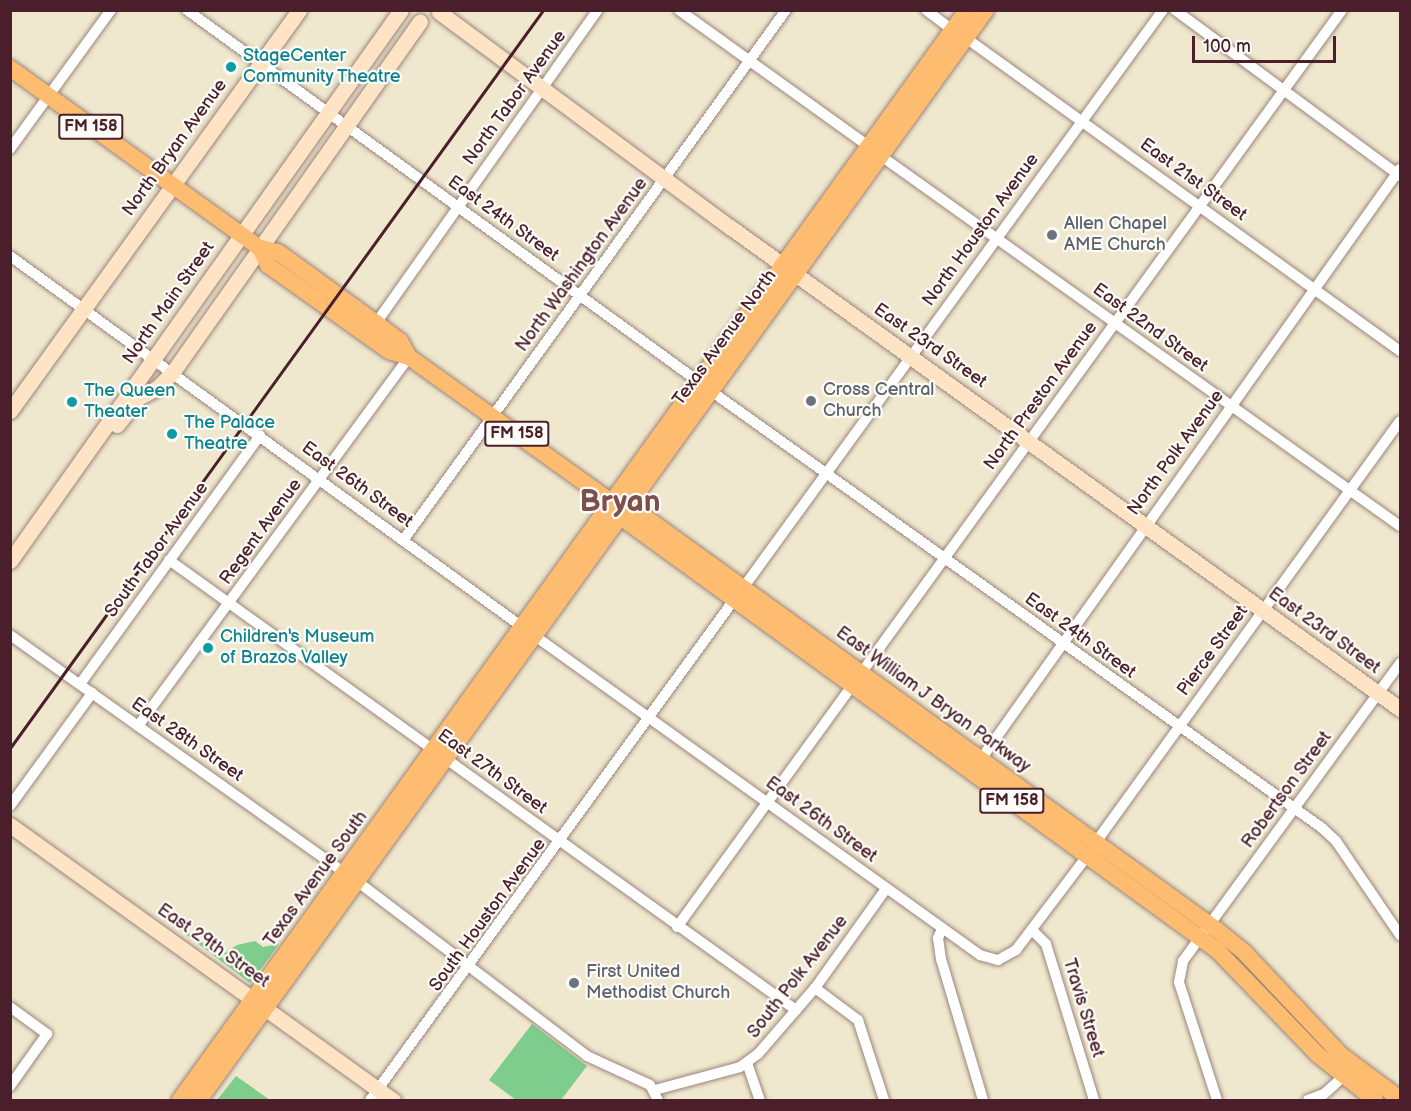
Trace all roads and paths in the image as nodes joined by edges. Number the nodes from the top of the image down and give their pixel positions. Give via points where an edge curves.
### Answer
1 (111, 10) edge
2 (187, 10) edge
3 (299, 10) edge
4 (401, 10) edge
5 (406, 10) edge
6 (598, 10) edge
7 (679, 10) edge
8 (786, 10) edge
9 (926, 10) edge
10 (967, 10) edge
11 (986, 10) edge
12 (1163, 10) edge
13 (1174, 10) edge
14 (1342, 10) edge
15 (439, 11) edge
16 (420, 22) junction
17 (959, 34) junction
18 (750, 61) junction
19 (261, 64) junction
20 (10, 68) edge
21 (543, 88) junction
22 (1284, 89) junction
23 (49, 96) junction
24 (328, 112) junction
25 (1080, 121) junction
26 (347, 125) junction
27 (10, 149) edge
28 (874, 151) junction
29 (1399, 172) edge
30 (664, 178) junction
31 (172, 185) junction
32 (1201, 206) junction
33 (458, 207) junction
34 (241, 234) junction
35 (996, 238) junction
36 (260, 248) junction
37 (10, 256) edge
38 (789, 269) junction
39 (1315, 289) junction
40 (581, 296) junction
41 (84, 309) junction
42 (1115, 322) junction
43 (376, 323) junction
44 (1401, 351) edge
45 (910, 355) junction
46 (409, 357) junction
47 (153, 359) junction
48 (172, 373) junction
49 (705, 386) junction
50 (1230, 406) junction
51 (10, 411) edge
52 (493, 417) junction
53 (1401, 421) edge
54 (260, 435) junction
55 (1029, 441) junction
56 (825, 472) junction
57 (320, 479) junction
58 (62, 488) junction
59 (1351, 490) junction
60 (618, 506) junction
61 (1145, 524) junction
62 (1401, 526) edge
63 (404, 539) junction
64 (945, 558) junction
65 (169, 560) junction
66 (10, 561) edge
67 (738, 594) junction
68 (229, 603) junction
69 (1262, 610) junction
70 (528, 631) junction
71 (10, 635) edge
72 (1063, 644) junction
73 (1401, 663) edge
74 (856, 678) junction
75 (80, 684) junction
76 (490, 684) joint
77 (92, 693) junction
78 (1378, 694) junction
79 (1401, 709) edge
80 (649, 717) junction
81 (138, 726) junction
82 (1178, 727) junction
83 (439, 755) junction
84 (981, 759) junction
85 (768, 802) junction
86 (10, 806) edge
87 (1293, 810) junction
88 (12, 828) edge
89 (561, 842) junction
90 (1092, 849) junction
91 (344, 872) junction
92 (358, 882) junction
93 (886, 889) junction
94 (677, 927) junction
95 (942, 929) junction
96 (1032, 930) junction
97 (1203, 930) junction
98 (1401, 935) edge
99 (471, 966) junction
100 (815, 988) junction
101 (260, 1004) junction
102 (10, 1007) edge
103 (796, 1010) junction
104 (747, 1063) junction
105 (1343, 1077) junction
106 (10, 1086) edge
107 (374, 1095) edge
108 (656, 1095) edge
109 (1401, 1099) edge
110 (180, 1101) edge
111 (198, 1101) edge
112 (393, 1101) edge
113 (760, 1101) edge
114 (884, 1101) edge
115 (983, 1101) edge
116 (1094, 1101) edge
117 (1217, 1101) edge
118 (1308, 1101) edge
119 (1376, 1101) edge

1 - 23 street
2 - 19 street, East 24th Street
3 - 19 street, North Bryan Avenue
4 - 24 street, North Main Street
5 - 16 street
6 - 21 street, North Tabor Avenue
7 - 18 street, East 22nd Street
8 - 18 street, North Washington Avenue
9 - 17 street, East 21st Street
10 - 17 main road, Texas Avenue North
11 - 17 main road, Texas Avenue North
12 - 25 street, North Houston Avenue
13 - 22 street
14 - 22 street, North Preston Avenue
15 - 16 street via 430,20
15 - 21 street, East 23rd Street
16 - 26 street
17 - 25 street, East 21st Street
17 - 28 main road, Texas Avenue North
18 - 28 street, East 22nd Street
18 - 30 street, North Washington Avenue
19 - 24 street, East 24th Street
19 - 31 street, North Bryan Avenue
20 - 23 main road, FM 158
21 - 30 street, East 23rd Street
21 - 33 street, North Tabor Avenue
22 - 29 street
22 - 32 street, North Preston Avenue
23 - 27 street
23 - 31 main road, FM 158
24 - 26 street, East 24th Street
24 - 34 street, North Main Street
25 - 32 street, East 21st Street
25 - 35 street, North Houston Avenue
26 - 33 street, East 24th Street
26 - 36 street
28 - 35 street, East 22nd Street
28 - 38 main road, Texas Avenue North
29 - 39 street, North Polk Avenue
30 - 38 street, East 23rd Street
30 - 40 street, North Washington Avenue
31 - 34 main road, FM 158
31 - 41 street, North Bryan Avenue
32 - 39 street, East 21st Street
32 - 42 street, North Preston Avenue
33 - 40 street, East 24th Street
33 - 43 street, North Tabor Avenue
34 - 36 main road, FM 158
34 - 47 street, North Main Street
35 - 42 street, East 22nd Street
35 - 45 street, North Houston Avenue
36 - 43 main road, East William J Bryan Parkway / FM 158 via 278,252
36 - 46 main road, East William J Bryan Parkway / FM 158 via 268,265 389,351
36 - 48 street
37 - 41 street, East 26th Street
38 - 45 street, East 23rd Street
38 - 49 main road, Texas Avenue North
39 - 44 street, East 21st Street
39 - 50 street, North Polk Avenue
40 - 49 street, East 24th Street
40 - 52 street, North Washington Avenue
41 - 47 street, East 26th Street
41 - 51 street, North Bryan Avenue
42 - 50 street, East 22nd Street
42 - 55 street, North Preston Avenue
43 - 46 main road, East William J Bryan Parkway / FM 158 via 400,341
45 - 55 street, East 23rd Street
45 - 56 street, North Houston Avenue
46 - 52 main road, East William J Bryan Parkway / FM 158
46 - 57 street, Regent Avenue
47 - 48 street, East 26th Street
47 - 58 street, North Main Street
48 - 54 street, East 26th Street
48 - 58 street via 138,398 76,477
49 - 56 street, East 24th Street
49 - 60 main road, Texas Avenue North
50 - 59 street, East 22nd Street
50 - 61 street, North Polk Avenue
52 - 60 main road, East William J Bryan Parkway / FM 158
52 - 63 street, North Washington Avenue
53 - 59 street, Pierce Street
54 - 57 street, East 26th Street
54 - 65 street, South Tabor Avenue
55 - 61 street, East 23rd Street
55 - 64 street, North Preston Avenue
56 - 64 street, East 24th Street
56 - 67 street, North Houston Avenue
57 - 63 street, East 26th Street
57 - 68 street, Regent Avenue
58 - 66 street
59 - 62 street, East 22nd Street
59 - 69 street, Pierce Street
60 - 67 main road, East William J Bryan Parkway / FM 158 via 629,524
60 - 70 main road, Texas Avenue North
61 - 69 street, East 23rd Street
61 - 72 street, North Polk Avenue
63 - 70 street, East 26th Street
64 - 72 street, East 24th Street
64 - 74 street, North Preston Avenue
65 - 68 street, East 27th Street
65 - 75 street, South Tabor Avenue
67 - 74 main road, East William J Bryan Parkway / FM 158
67 - 80 street, North Houston Avenue
68 - 81 street, Regent Avenue
68 - 83 street, East 27th Street
69 - 78 street, East 23rd Street
69 - 82 street, Pierce Street
70 - 76 main road, Texas Avenue North
70 - 80 street, East 26th Street
71 - 75 street, East 28th Street
72 - 82 street, East 24th Street
72 - 84 street, North Polk Avenue
73 - 78 street, Robertson Street
74 - 84 main road, East William J Bryan Parkway / FM 158
74 - 85 street, North Preston Avenue
74 - 90 main road, East William J Bryan Parkway / FM 158
75 - 77 street, East 28th Street
76 - 83 main road, Texas Avenue South
77 - 81 street, East 28th Street
77 - 86 street
78 - 79 street, East 23rd Street
78 - 87 street, Robertson Street
80 - 85 street, East 26th Street
80 - 89 street, South Houston Avenue
81 - 91 street, East 28th Street
82 - 87 street, East 24th Street
82 - 90 street, Pierce Street
83 - 89 street, East 27th Street
83 - 91 main road, Texas Avenue South
83 - 92 main road, Texas Avenue South
84 - 90 main road, East William J Bryan Parkway / FM 158
85 - 93 street, East 26th Street
85 - 94 street, North Preston Avenue
87 - 97 street, Robertson Street
87 - 98 street, East 24th Street via 1336,841
88 - 101 street, East 29th Street
89 - 94 street, East 27th Street
89 - 99 street, South Houston Avenue
90 - 96 street, Pierce Street
90 - 97 main road, East William J Bryan Parkway / FM 158
91 - 101 main road, Texas Avenue South
92 - 99 street
92 - 101 main road, Texas Avenue South
93 - 95 street, East 26th Street
93 - 100 street, South Polk Avenue
94 - 103 street, East 27th Street
95 - 96 street, Pierce Street via 980,955 998,960 1016,950
95 - 115 street via 938,938 942,959
96 - 116 street, Travis Street via 1046,944
97 - 105 main road, East William J Bryan Parkway / FM 158
97 - 109 main road, East William J Bryan Parkway / FM 158 via 1245,953 1341,1055
97 - 117 street, Robertson Street via 1183,961 1179,982
99 - 107 street, South Houston Avenue
99 - 108 street via 587,1056 641,1080
100 - 103 street, South Polk Avenue
100 - 114 street via 858,1020
101 - 107 street, East 29th Street
101 - 110 main road, Texas Avenue South
101 - 111 main road, Texas Avenue South
102 - 106 street via 47,1034
103 - 104 street, South Polk Avenue
104 - 108 street, South Polk Avenue
104 - 113 street
105 - 118 street via 1324,1094
105 - 119 main road, East William J Bryan Parkway / FM 158
107 - 112 street, East 29th Street

